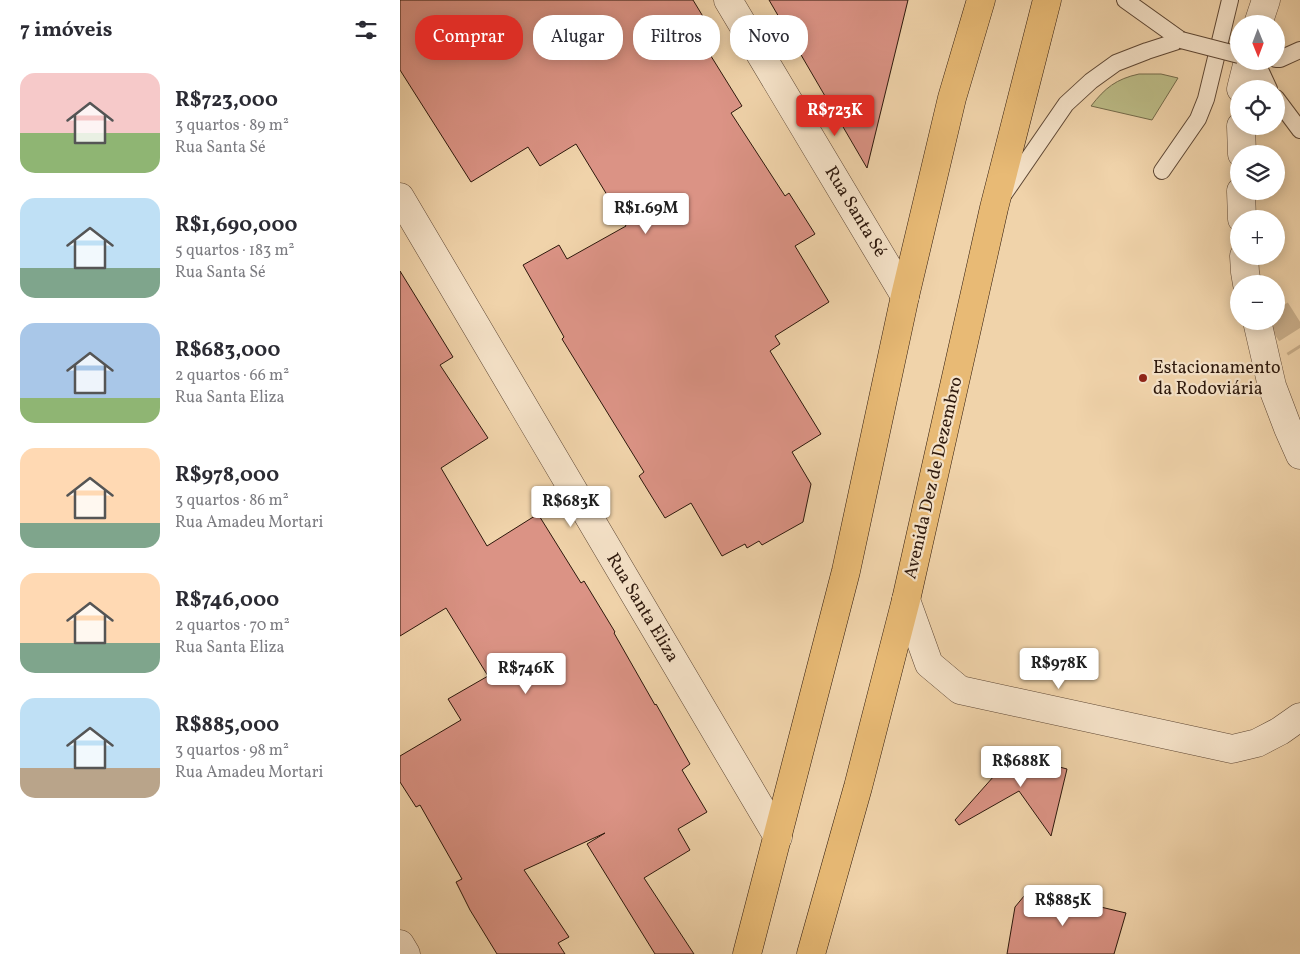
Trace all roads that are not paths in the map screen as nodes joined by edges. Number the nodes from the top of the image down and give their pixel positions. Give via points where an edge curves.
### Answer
1 (728, 0) edge
2 (981, 0) edge
3 (1047, 0) edge
4 (1125, 0) edge
5 (1230, 0) edge
6 (1266, 0) edge
7 (1261, 15) edge
8 (1181, 40) junction
9 (1300, 50) edge
10 (1230, 53) edge
11 (1285, 57) edge
12 (1285, 110) edge
13 (1300, 130) edge
14 (1162, 171) dead end
15 (400, 197) edge
16 (994, 208) junction
17 (906, 296) junction
18 (1259, 330) edge
19 (1300, 455) edge
20 (906, 600) junction
21 (1300, 717) edge
22 (778, 837) junction
23 (400, 944) edge
24 (406, 954) edge
25 (747, 954) edge
26 (811, 954) edge

1 - 17 street, Rua Santa Sé
2 - 17 highway via 952,98
3 - 16 highway, Avenida Dez de Dezembro
4 - 8 lane
5 - 14 lane via 1206,99 1198,119
6 - 7 street
8 - 10 lane, bridge
8 - 16 lane via 1116,63 1091,81 1066,104
9 - 11 lane
12 - 13 lane
15 - 22 street, Rua Santa Eliza
16 - 20 highway, Avenida Dez de Dezembro
17 - 22 highway via 846,570
18 - 19 street via 1272,386
20 - 21 street via 929,664 960,690 1232,749 1257,743
20 - 26 highway, Avenida Dez de Dezembro
22 - 25 highway
23 - 24 street

